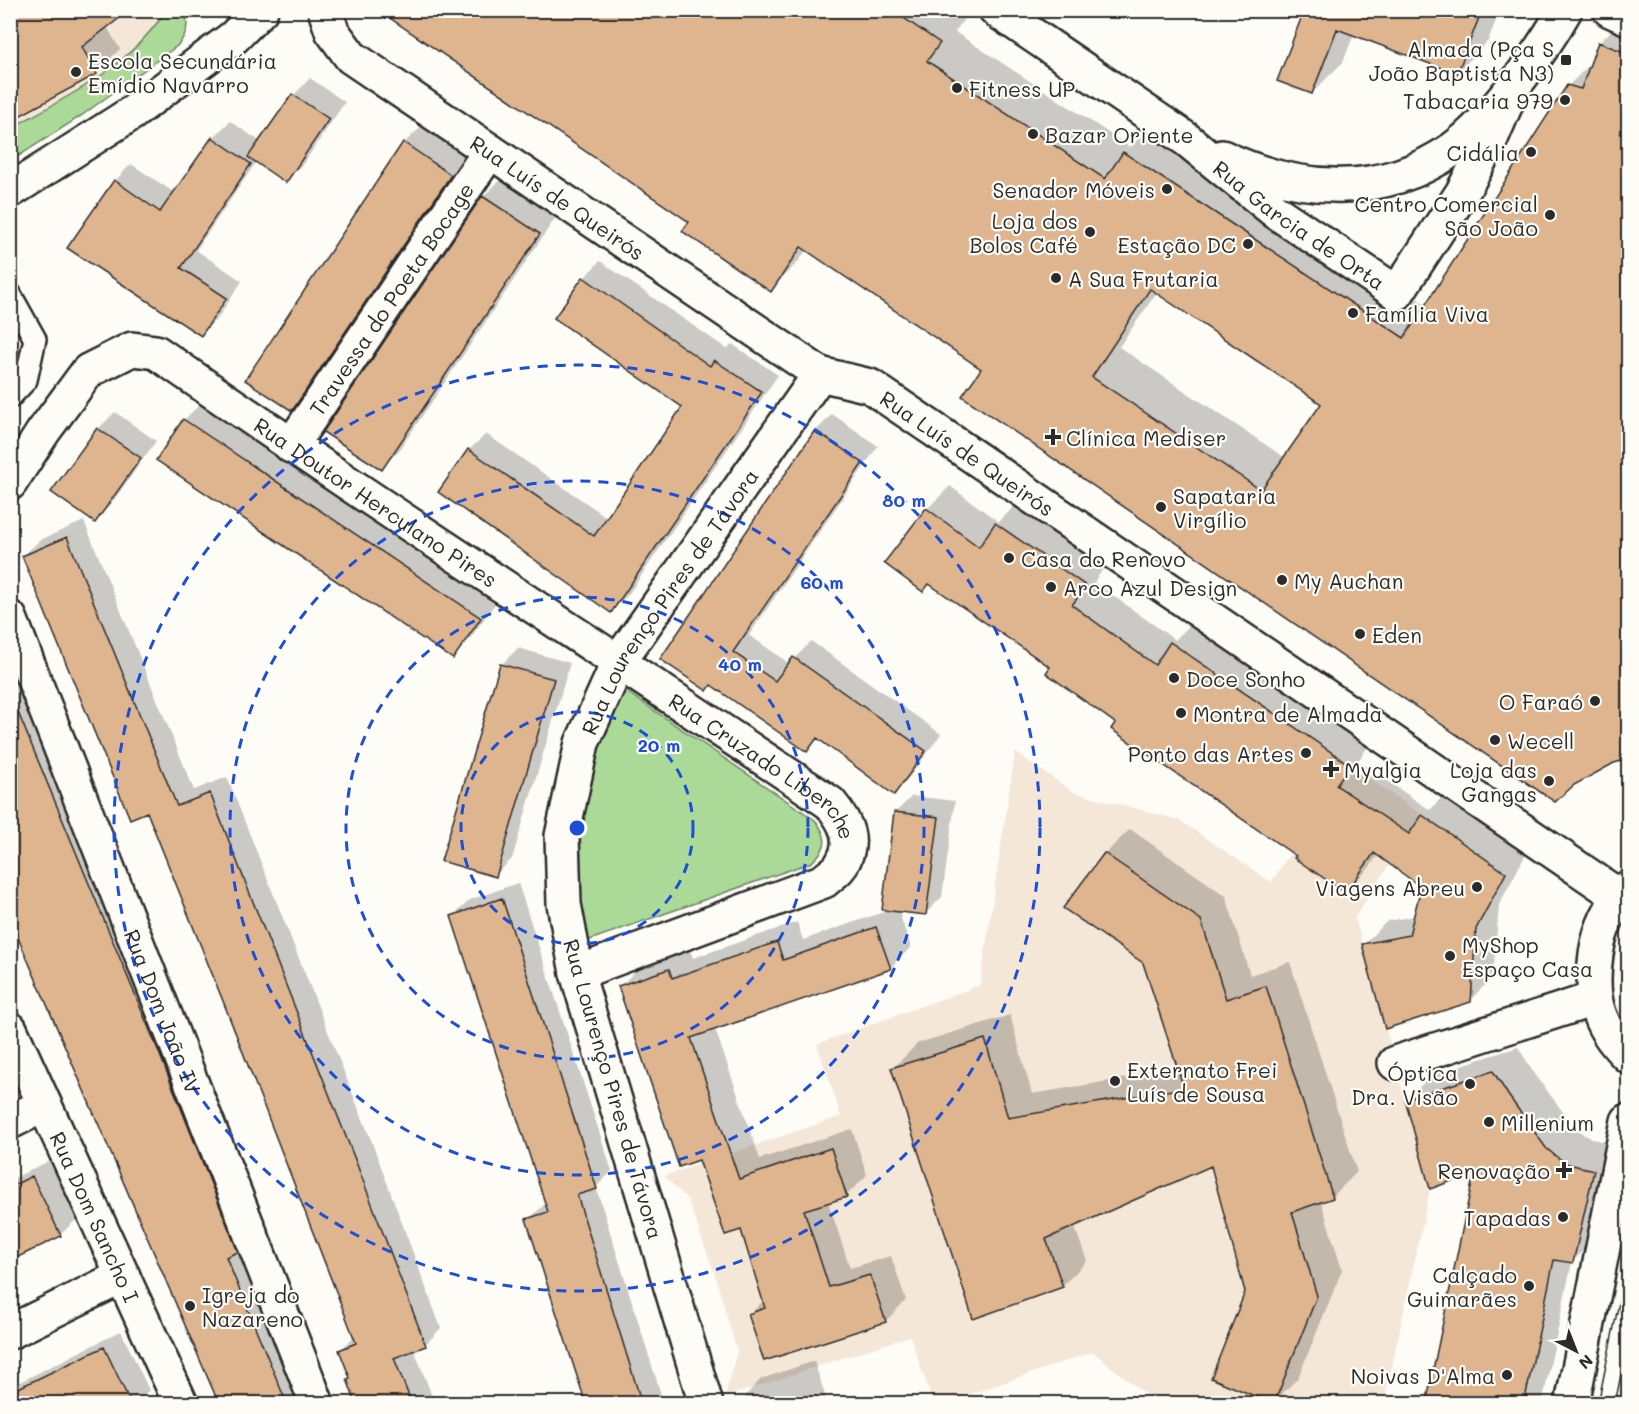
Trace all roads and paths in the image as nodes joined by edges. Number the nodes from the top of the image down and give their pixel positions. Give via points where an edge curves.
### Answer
1 (261, 10) edge
2 (325, 10) edge
3 (996, 10) edge
4 (1565, 10) edge
5 (1610, 10) edge
6 (1629, 18) edge
7 (1514, 86) junction
8 (1186, 139) junction
9 (490, 151) junction
10 (10, 191) edge
11 (10, 294) edge
12 (820, 374) junction
13 (10, 397) edge
14 (291, 446) junction
15 (10, 483) edge
16 (10, 618) edge
17 (619, 661) junction
18 (1624, 892) edge
19 (577, 973) junction
20 (1594, 999) junction
21 (10, 1029) edge
22 (1629, 1056) edge
23 (1395, 1063) dead end
24 (44, 1105) junction
25 (1629, 1121) edge
26 (10, 1122) edge
27 (123, 1276) junction
28 (10, 1332) edge
29 (181, 1404) edge
30 (317, 1404) edge
31 (706, 1404) edge
32 (1572, 1404) edge

1 - 10 street via 234,37 132,113
2 - 9 street, Rua Luís de Queirós via 332,31 351,57
3 - 8 street, Rua Garcia de Orta
4 - 7 street, Rua Garcia de Orta
5 - 6 street
7 - 8 street, Rua Garcia de Orta via 1483,122 1453,148 1420,168 1386,181 1354,186 1288,180 1225,159
7 - 8 street, Rua Garcia de Orta via 1462,193 1397,292 1276,212
9 - 12 street, Rua Luís de Queirós
9 - 14 street, Travessa do Poeta Bocage
11 - 13 lane via 35,339 26,380
12 - 17 street, Rua Lourenço Pires de Távora
12 - 18 street, Rua Luís de Queirós via 870,386
14 - 15 street, Rua Doutor Herculano Pires via 156,352 132,349 88,371
14 - 17 street, Rua Doutor Herculano Pires
16 - 30 street, Rua Dom João IV
17 - 19 street, Rua Lourenço Pires de Távora via 582,743 562,836 564,904
17 - 19 street, Rua Cruzado Liberche via 830,803 844,820 849,842 841,866 824,881
18 - 20 street via 1609,912 1598,942
19 - 31 street, Rua Lourenço Pires de Távora
20 - 22 street via 1609,1032
20 - 23 street
21 - 24 street, Rua Dom Sancho I
24 - 26 street
24 - 27 street, Rua Dom Sancho I
25 - 32 street
27 - 28 street
27 - 29 street, Rua Dom Sancho I

